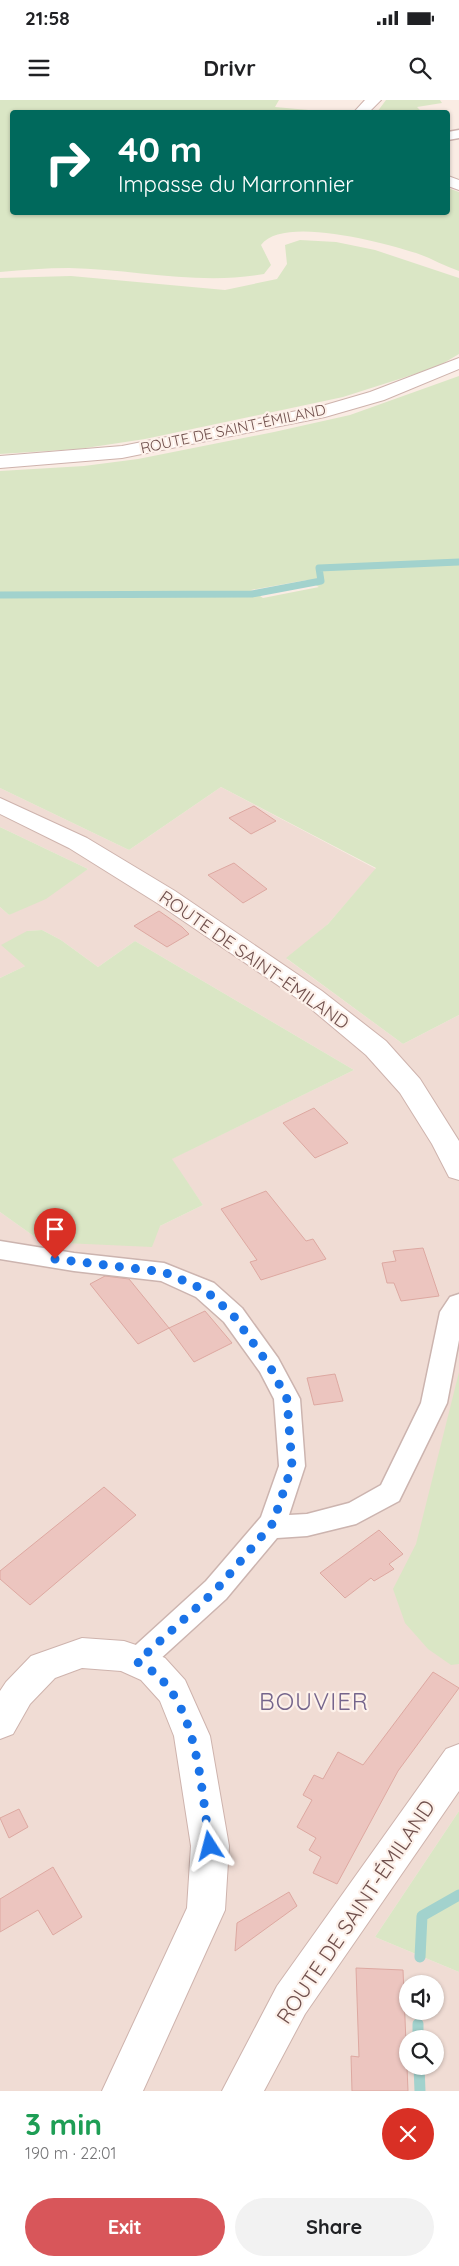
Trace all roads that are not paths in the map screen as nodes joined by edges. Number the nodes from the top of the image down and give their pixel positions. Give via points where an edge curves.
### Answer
1 (374, 100) edge
2 (363, 110) edge
3 (459, 363) edge
4 (0, 462) edge
5 (0, 805) edge
6 (459, 1170) edge
7 (0, 1250) edge
8 (459, 1304) edge
9 (270, 1526) junction
10 (137, 1662) junction
11 (0, 1722) edge
12 (459, 1761) edge
13 (122, 2091) edge
14 (242, 2091) edge

1 - 2 main road
3 - 4 main road, ROUTE DE SAINT-ÉMILAND via 377,396 325,411 122,452
5 - 6 main road, ROUTE DE SAINT-ÉMILAND via 78,843 313,997 376,1048 410,1086 446,1141
7 - 9 street via 164,1272 205,1290 233,1315 269,1365 287,1399 292,1466
8 - 9 street via 452,1312 434,1403 390,1493 356,1513 307,1525
9 - 10 street via 216,1590
10 - 11 main road via 124,1656 82,1653 43,1667 18,1693
10 - 13 main road via 153,1669 173,1691 192,1736 210,1846 206,1910
12 - 14 main road, ROUTE DE SAINT-ÉMILAND via 291,2000

